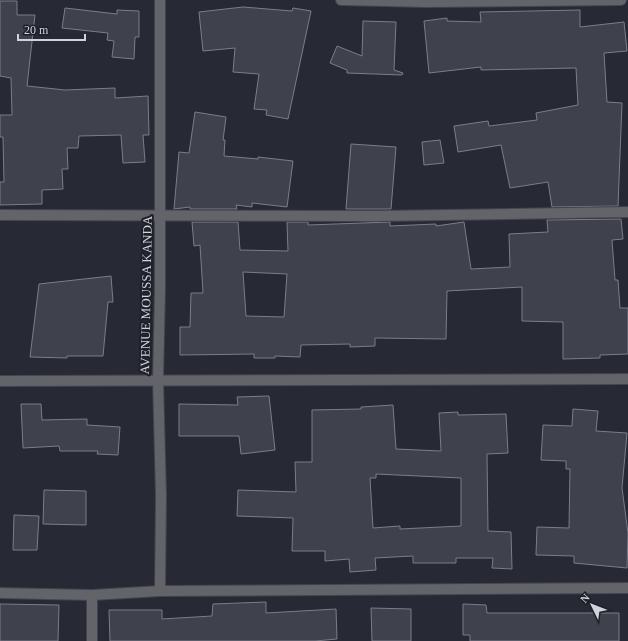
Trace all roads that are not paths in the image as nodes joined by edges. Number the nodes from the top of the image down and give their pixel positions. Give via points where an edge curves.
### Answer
1 (160, 0) edge
2 (341, 0) edge
3 (620, 0) edge
4 (628, 212) edge
5 (160, 214) junction
6 (0, 215) edge
7 (628, 379) edge
8 (158, 380) junction
9 (0, 381) edge
10 (628, 588) edge
11 (160, 591) junction
12 (0, 593) edge
13 (92, 595) junction
14 (92, 641) edge

1 - 5 street, AVENUE MOUSSA KANDA
2 - 3 street
4 - 5 street via 379,216
5 - 6 street
5 - 8 street, AVENUE MOUSSA KANDA
7 - 8 street
8 - 9 street
8 - 11 street, AVENUE MOUSSA KANDA
10 - 11 street
11 - 13 street
12 - 13 street
13 - 14 street

